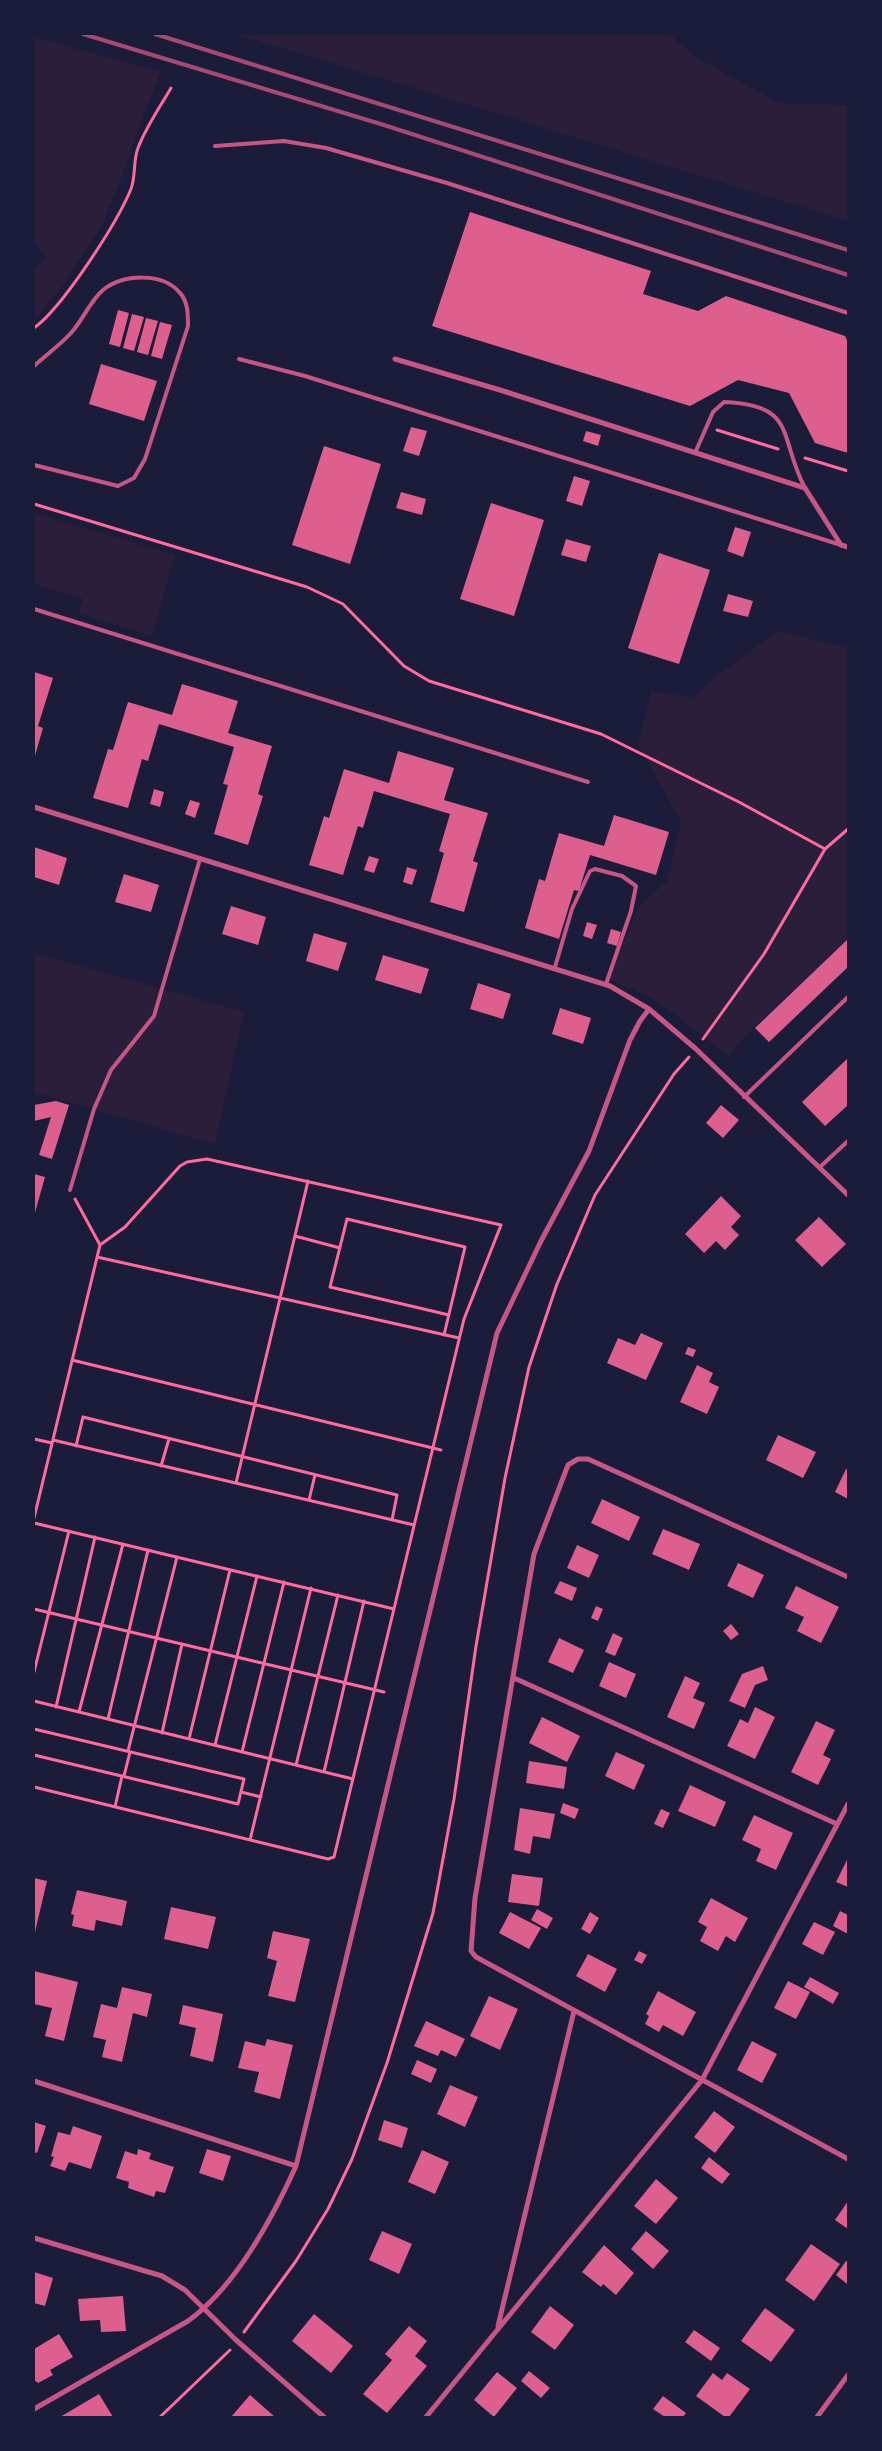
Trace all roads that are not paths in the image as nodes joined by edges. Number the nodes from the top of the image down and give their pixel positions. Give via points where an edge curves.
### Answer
1 (215, 146) dead end
2 (848, 313) edge
3 (238, 359) dead end
4 (395, 359) dead end
5 (34, 366) edge
6 (695, 453) junction
7 (34, 465) edge
8 (805, 488) junction
9 (841, 545) junction
10 (848, 547) edge
11 (34, 609) edge
12 (588, 782) dead end
13 (34, 807) edge
14 (200, 859) junction
15 (555, 967) junction
16 (606, 984) junction
17 (848, 997) edge
18 (649, 1009) junction
19 (744, 1097) junction
20 (848, 1141) edge
21 (820, 1167) junction
22 (70, 1190) road end
23 (848, 1195) edge
24 (848, 1577) edge
25 (514, 1678) junction
26 (848, 1804) edge
27 (837, 1824) junction
28 (574, 2011) junction
29 (702, 2080) junction
30 (34, 2081) edge
31 (848, 2159) edge
32 (296, 2166) junction
33 (34, 2238) edge
34 (206, 2308) junction
35 (498, 2328) junction
36 (848, 2375) edge
37 (34, 2409) edge
38 (324, 2417) edge
39 (426, 2417) edge
40 (817, 2417) edge

1 - 2 lane via 284,141 326,148 447,183
3 - 9 lane via 305,376
4 - 6 street
5 - 7 lane via 71,333 103,290 123,280 148,278 167,282 181,293 187,308 188,326 145,459 134,478 118,486
6 - 8 street
6 - 8 lane via 713,412 724,402 749,403 769,411 781,422
8 - 9 street
9 - 10 street
11 - 12 lane
13 - 14 street
14 - 15 street
14 - 22 lane via 154,1016 111,1070 94,1109
15 - 16 street
15 - 16 lane via 572,908 590,871 595,869 622,876 636,886 631,911
16 - 18 street
17 - 19 lane
18 - 19 street
18 - 32 street via 630,1040 589,1151 497,1333
19 - 21 street
20 - 21 lane
21 - 23 street
24 - 25 street via 588,1459 578,1459 564,1471 534,1554
25 - 27 street
25 - 28 street via 475,1898 471,1952
26 - 27 street
27 - 29 street
28 - 29 street
28 - 35 street
29 - 31 street
29 - 35 street
30 - 32 street
32 - 34 street via 256,2243
33 - 34 street via 162,2276
34 - 37 street
34 - 38 street via 236,2340
35 - 39 street
36 - 40 street

